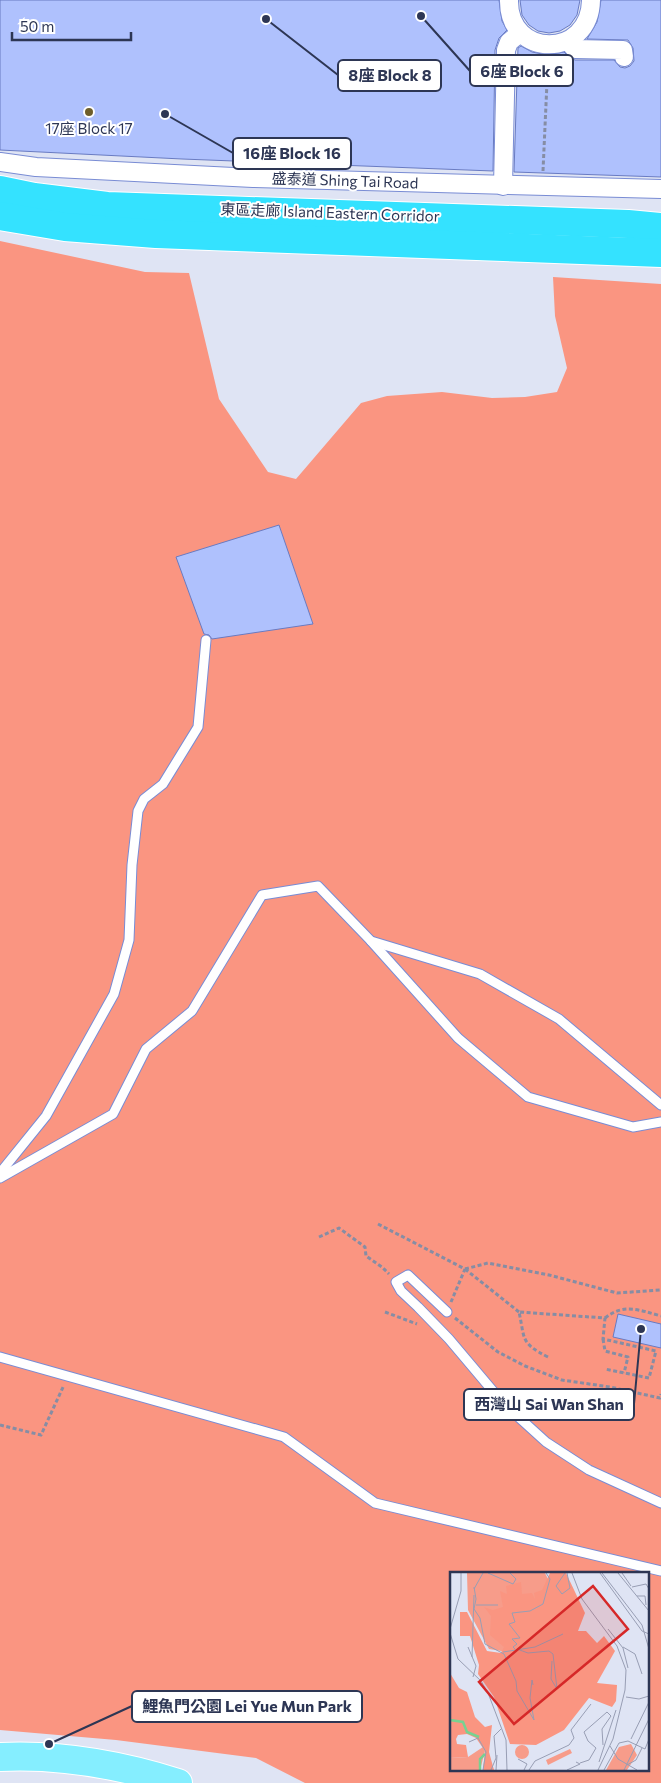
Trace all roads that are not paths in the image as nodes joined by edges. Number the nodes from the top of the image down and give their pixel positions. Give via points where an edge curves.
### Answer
1 (509, 0) edge
2 (590, 0) edge
3 (520, 33) junction
4 (568, 41) junction
5 (624, 57) dead end
6 (0, 162) edge
7 (502, 186) junction
8 (661, 189) edge
9 (0, 190) edge
10 (34, 210) junction
11 (0, 216) edge
12 (661, 227) edge
13 (661, 253) edge
14 (206, 640) dead end
15 (371, 941) junction
16 (661, 1105) edge
17 (661, 1122) edge
18 (0, 1173) edge
19 (0, 1178) edge
20 (447, 1312) road end
21 (0, 1356) edge
22 (661, 1503) edge
23 (661, 1571) edge
24 (0, 1758) edge
25 (178, 1783) edge

1 - 3 street via 513,22
2 - 4 street via 586,23
3 - 4 street via 538,44
3 - 7 street via 509,42 505,55
4 - 5 street via 575,49 623,50
6 - 7 street, 盛泰道 Shing Tai Road via 36,167 253,178
7 - 8 street, 盛泰道 Shing Tai Road
9 - 10 highway, 東區走廊 Island Eastern Corridor
10 - 11 highway, 東區走廊 Island Eastern Corridor
10 - 12 highway, 東區走廊 Island Eastern Corridor via 107,206
10 - 13 highway, 東區走廊 Island Eastern Corridor via 105,231
14 - 18 lane via 198,727 163,784 144,799 138,811 129,940 114,994 46,1116
15 - 16 lane via 480,974 559,1019
15 - 17 lane via 458,1038 528,1097 633,1127
15 - 19 lane via 318,886 262,895 192,1012 146,1049 113,1114
20 - 22 lane via 408,1275 396,1282 401,1292 448,1339 503,1403 546,1442 589,1470
21 - 23 lane via 284,1437 375,1503
24 - 25 main road via 50,1758 94,1763

